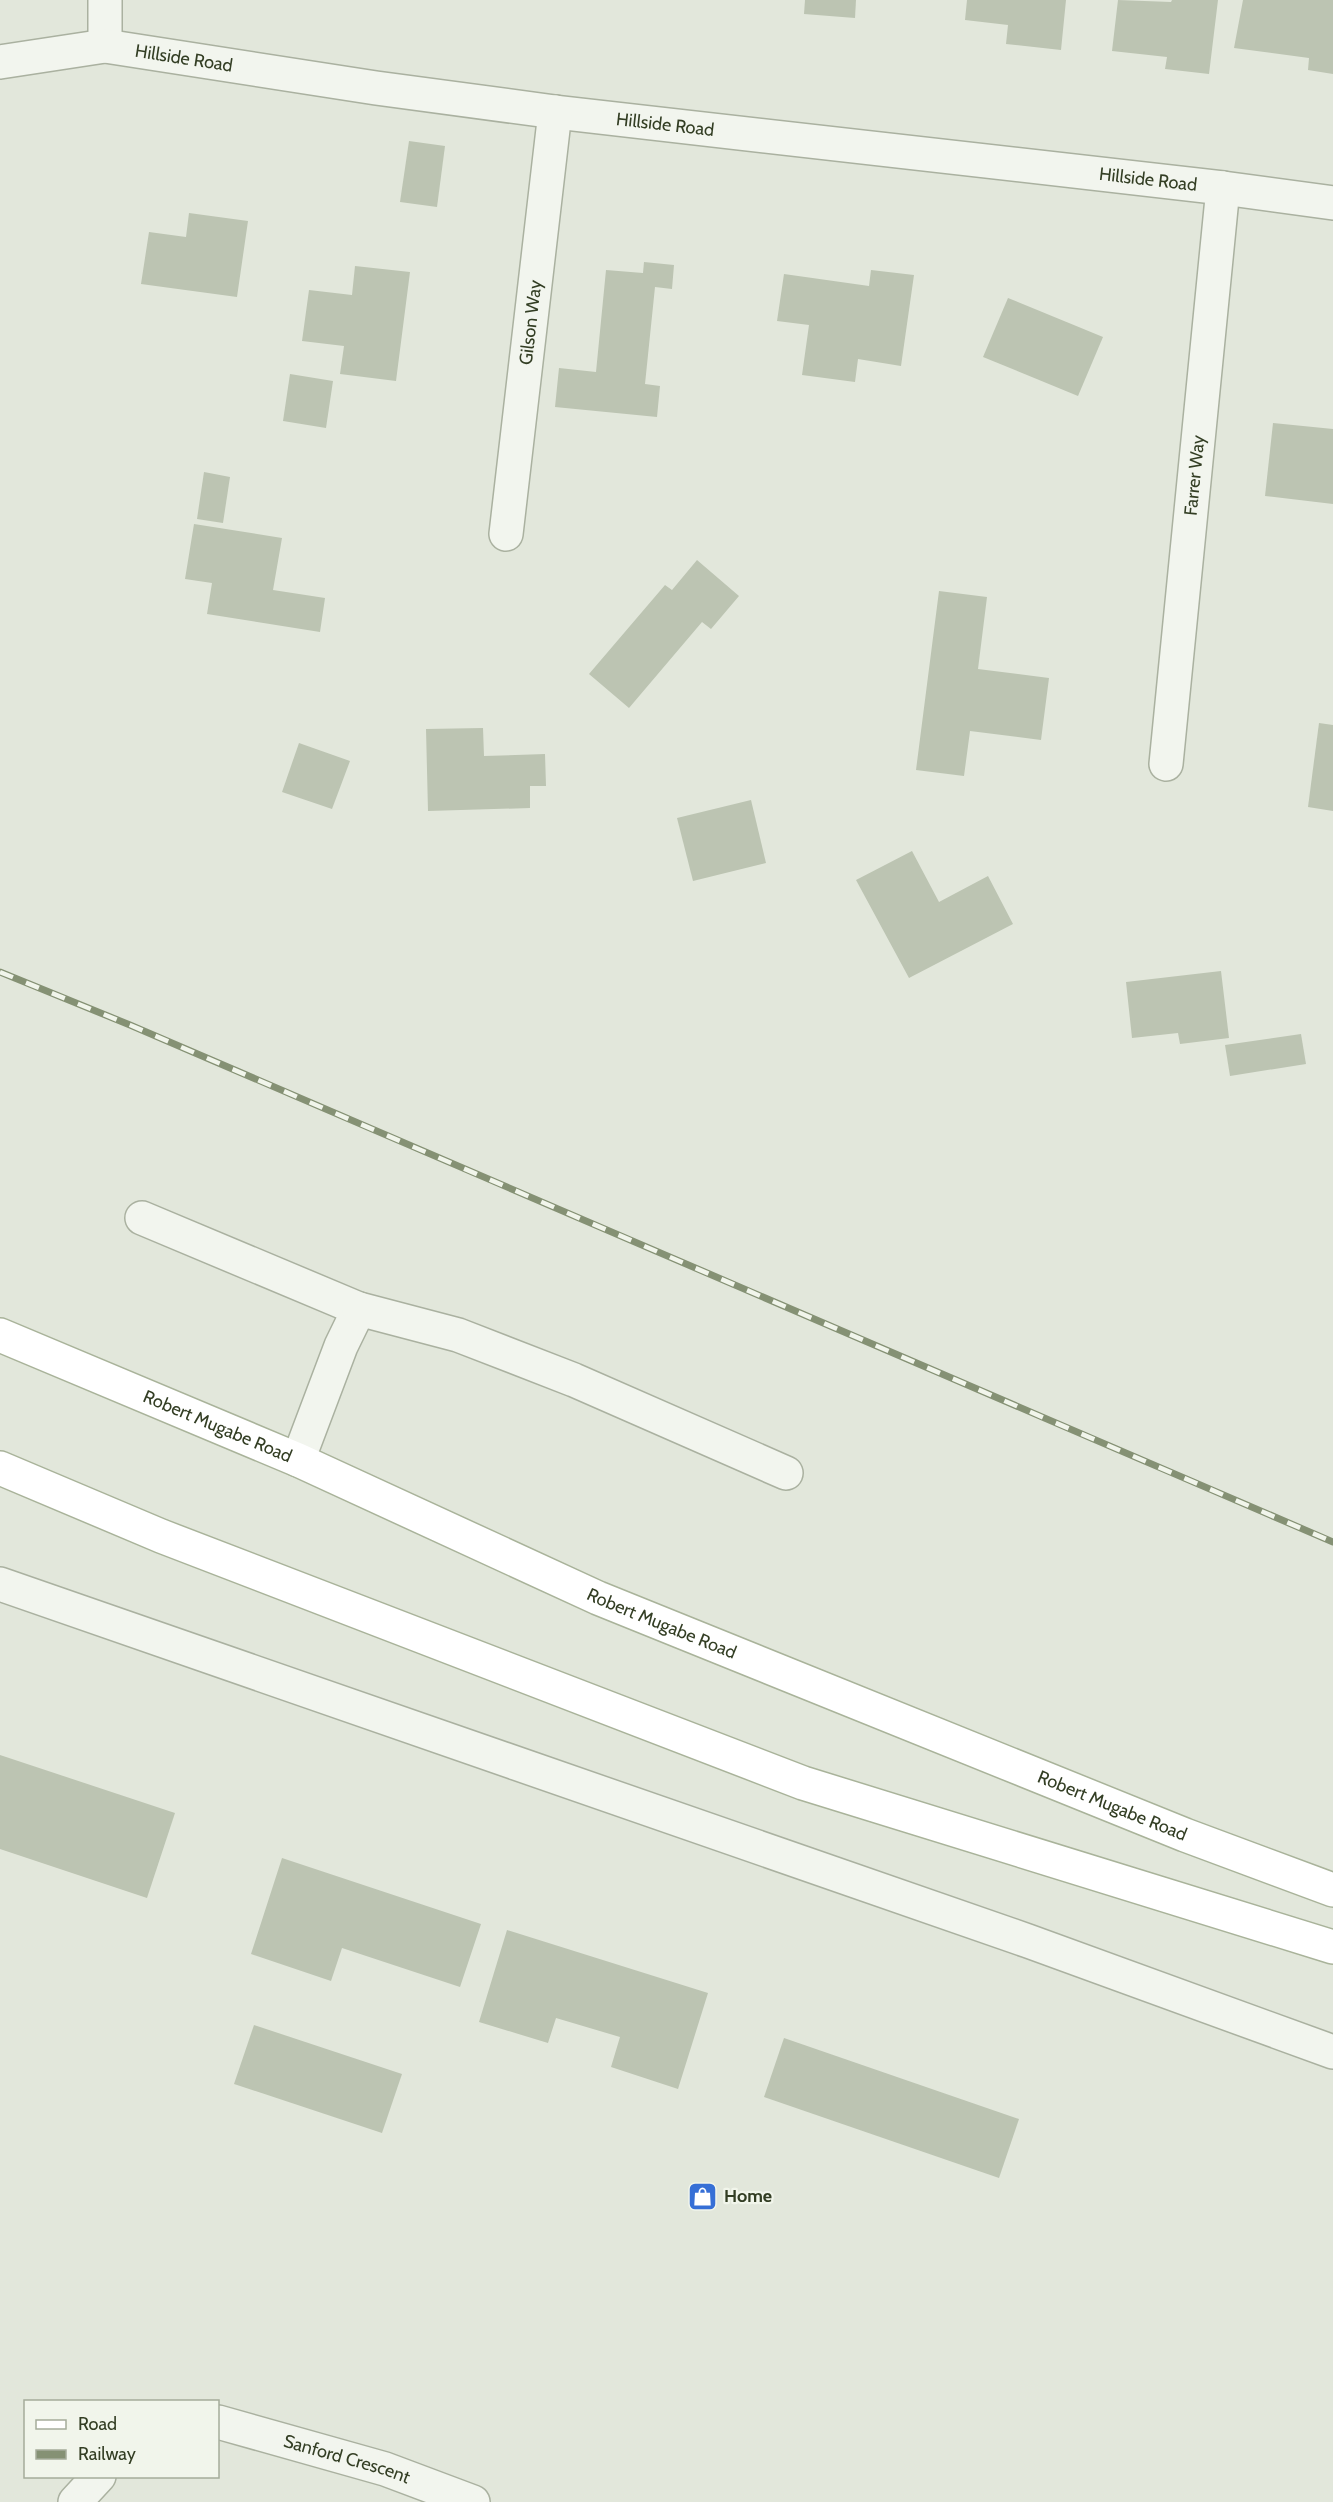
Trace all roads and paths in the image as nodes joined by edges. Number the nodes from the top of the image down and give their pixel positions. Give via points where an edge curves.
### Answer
1 (105, 0) edge
2 (105, 46) junction
3 (0, 62) edge
4 (555, 112) junction
5 (1223, 188) junction
6 (1333, 203) edge
7 (506, 534) dead end
8 (1166, 764) dead end
9 (142, 1218) dead end
10 (359, 1309) junction
11 (0, 1335) edge
12 (298, 1460) junction
13 (0, 1468) edge
14 (786, 1473) dead end
15 (0, 1584) edge
16 (1333, 1890) edge
17 (1333, 1947) edge
18 (1333, 2052) edge
19 (219, 2422) edge
20 (97, 2478) edge
21 (75, 2502) edge
22 (473, 2502) edge

1 - 2 street
2 - 3 street, Hillside Road
2 - 4 street, Hillside Road
4 - 5 street, Hillside Road
4 - 7 street, Gilson Way
5 - 6 street, Hillside Road
5 - 8 street, Farrer Way
9 - 10 street
10 - 12 street
10 - 14 street via 458,1335 574,1380
11 - 12 main road, Robert Mugabe Road
12 - 16 main road, Robert Mugabe Road via 598,1598 1185,1835
13 - 17 main road via 161,1536 802,1783
15 - 18 street via 1028,1941
19 - 22 street, Sanford Crescent via 385,2469
20 - 21 street

